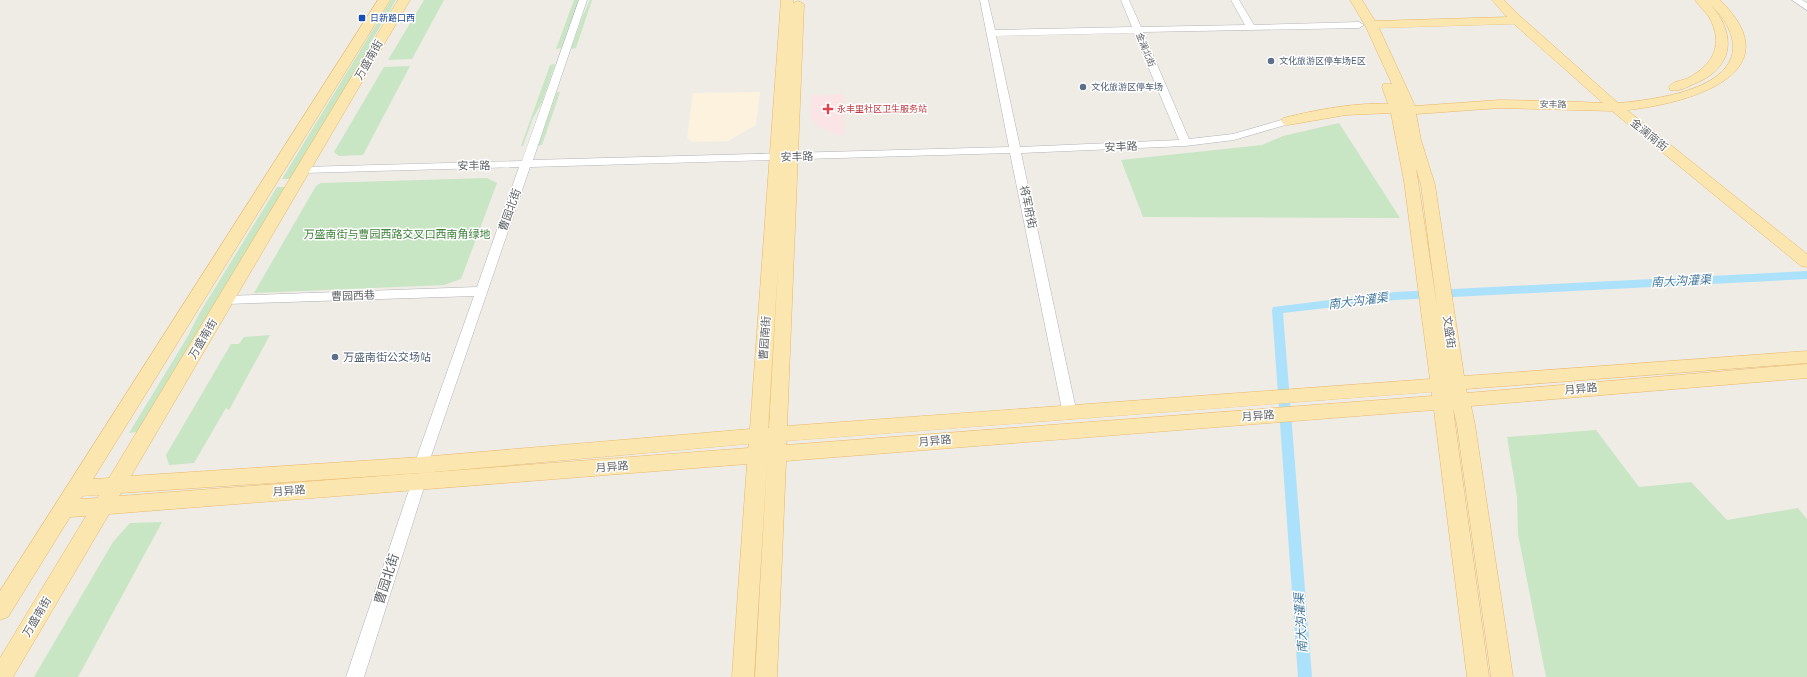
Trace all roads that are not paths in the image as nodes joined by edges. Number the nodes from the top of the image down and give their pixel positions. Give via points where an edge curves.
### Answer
1 (384, 0) edge
2 (404, 0) edge
3 (583, 0) edge
4 (787, 0) edge
5 (798, 0) edge
6 (984, 0) edge
7 (1125, 0) edge
8 (1235, 0) edge
9 (1343, 0) edge
10 (1356, 0) edge
11 (1498, 0) edge
12 (1701, 0) edge
13 (1713, 0) edge
14 (1796, 0) edge
15 (1807, 7) edge
16 (1517, 20) junction
17 (1365, 25) junction
18 (1250, 28) junction
19 (1137, 31) junction
20 (990, 33) junction
21 (1610, 103) junction
22 (1402, 106) junction
23 (1288, 121) joint
24 (1185, 143) junction
25 (1016, 150) junction
26 (784, 157) junction
27 (526, 165) junction
28 (304, 170) junction
29 (1807, 262) edge
30 (481, 291) junction
31 (226, 300) junction
32 (1440, 326) junction
33 (1807, 357) edge
34 (1807, 371) edge
35 (1450, 392) junction
36 (1238, 409) junction
37 (1070, 414) junction
38 (778, 435) junction
39 (758, 436) junction
40 (776, 454) junction
41 (757, 455) junction
42 (420, 473) junction
43 (115, 486) junction
44 (76, 488) junction
45 (104, 506) junction
46 (63, 509) junction
47 (0, 610) edge
48 (1, 677) edge
49 (355, 677) edge
50 (743, 677) edge
51 (766, 677) edge
52 (1478, 677) edge
53 (1502, 677) edge

1 - 44 main road, 万盛南街
2 - 28 main road, 万盛南街
3 - 27 street, 曹园北街
4 - 26 main road, 曹园南街
5 - 26 main road, 曹园南街
6 - 20 street, 将军府街
7 - 19 street, 金澜北街
8 - 18 street
9 - 17 main road, 文盛街
10 - 17 main road, 文盛街
11 - 16 main road, 金澜南街
12 - 21 main road, 安丰路 via 1715,17 1723,37 1721,56 1713,67 1694,80 1676,87
13 - 21 main road, 安丰路 via 1730,19 1738,40 1738,54 1728,72 1716,82 1689,94 1666,100
14 - 15 street
16 - 17 main road
16 - 21 main road, 金澜南街
17 - 18 street
17 - 22 main road, 文盛街 via 1376,60
18 - 19 street
19 - 20 street
19 - 24 street, 金澜北街
20 - 25 street, 将军府街
21 - 22 main road, 安丰路
21 - 29 main road, 金澜南街
22 - 23 main road, 安丰路 via 1332,112
22 - 32 main road, 文盛街 via 1422,257
22 - 32 main road, 文盛街 via 1428,185 1438,257
23 - 24 street, 安丰路 via 1234,137
24 - 25 street, 安丰路
25 - 26 street, 安丰路
25 - 37 street, 将军府街
26 - 27 street, 安丰路
26 - 38 main road, 曹园南街
26 - 39 main road, 曹园南街
27 - 28 street, 安丰路
27 - 30 street, 曹园北街
28 - 31 main road, 万盛南街
30 - 31 street, 曹园西巷
30 - 42 street, 曹园北街
31 - 43 main road, 万盛南街
32 - 35 main road, 文盛街
33 - 35 main road, 月异路
34 - 35 main road, 月异路
35 - 36 main road, 月异路
35 - 52 main road, 文盛街
35 - 53 main road, 文盛街 via 1466,426
36 - 37 main road, 月异路
36 - 40 main road, 月异路
37 - 38 main road, 月异路
38 - 39 main road, 月异路
38 - 40 main road, 曹园南街
39 - 41 main road, 曹园南街
39 - 42 main road, 月异路
40 - 41 main road, 月异路
40 - 51 main road, 曹园南街
41 - 42 main road, 月异路
41 - 50 main road, 曹园南街
42 - 43 main road, 月异路
42 - 45 main road, 月异路
42 - 49 street, 曹园北街
43 - 44 main road, 月异路
43 - 45 main road, 万盛南街
44 - 46 main road, 万盛南街
45 - 46 main road, 月异路
45 - 48 main road, 万盛南街
46 - 47 main road, 万盛南街

